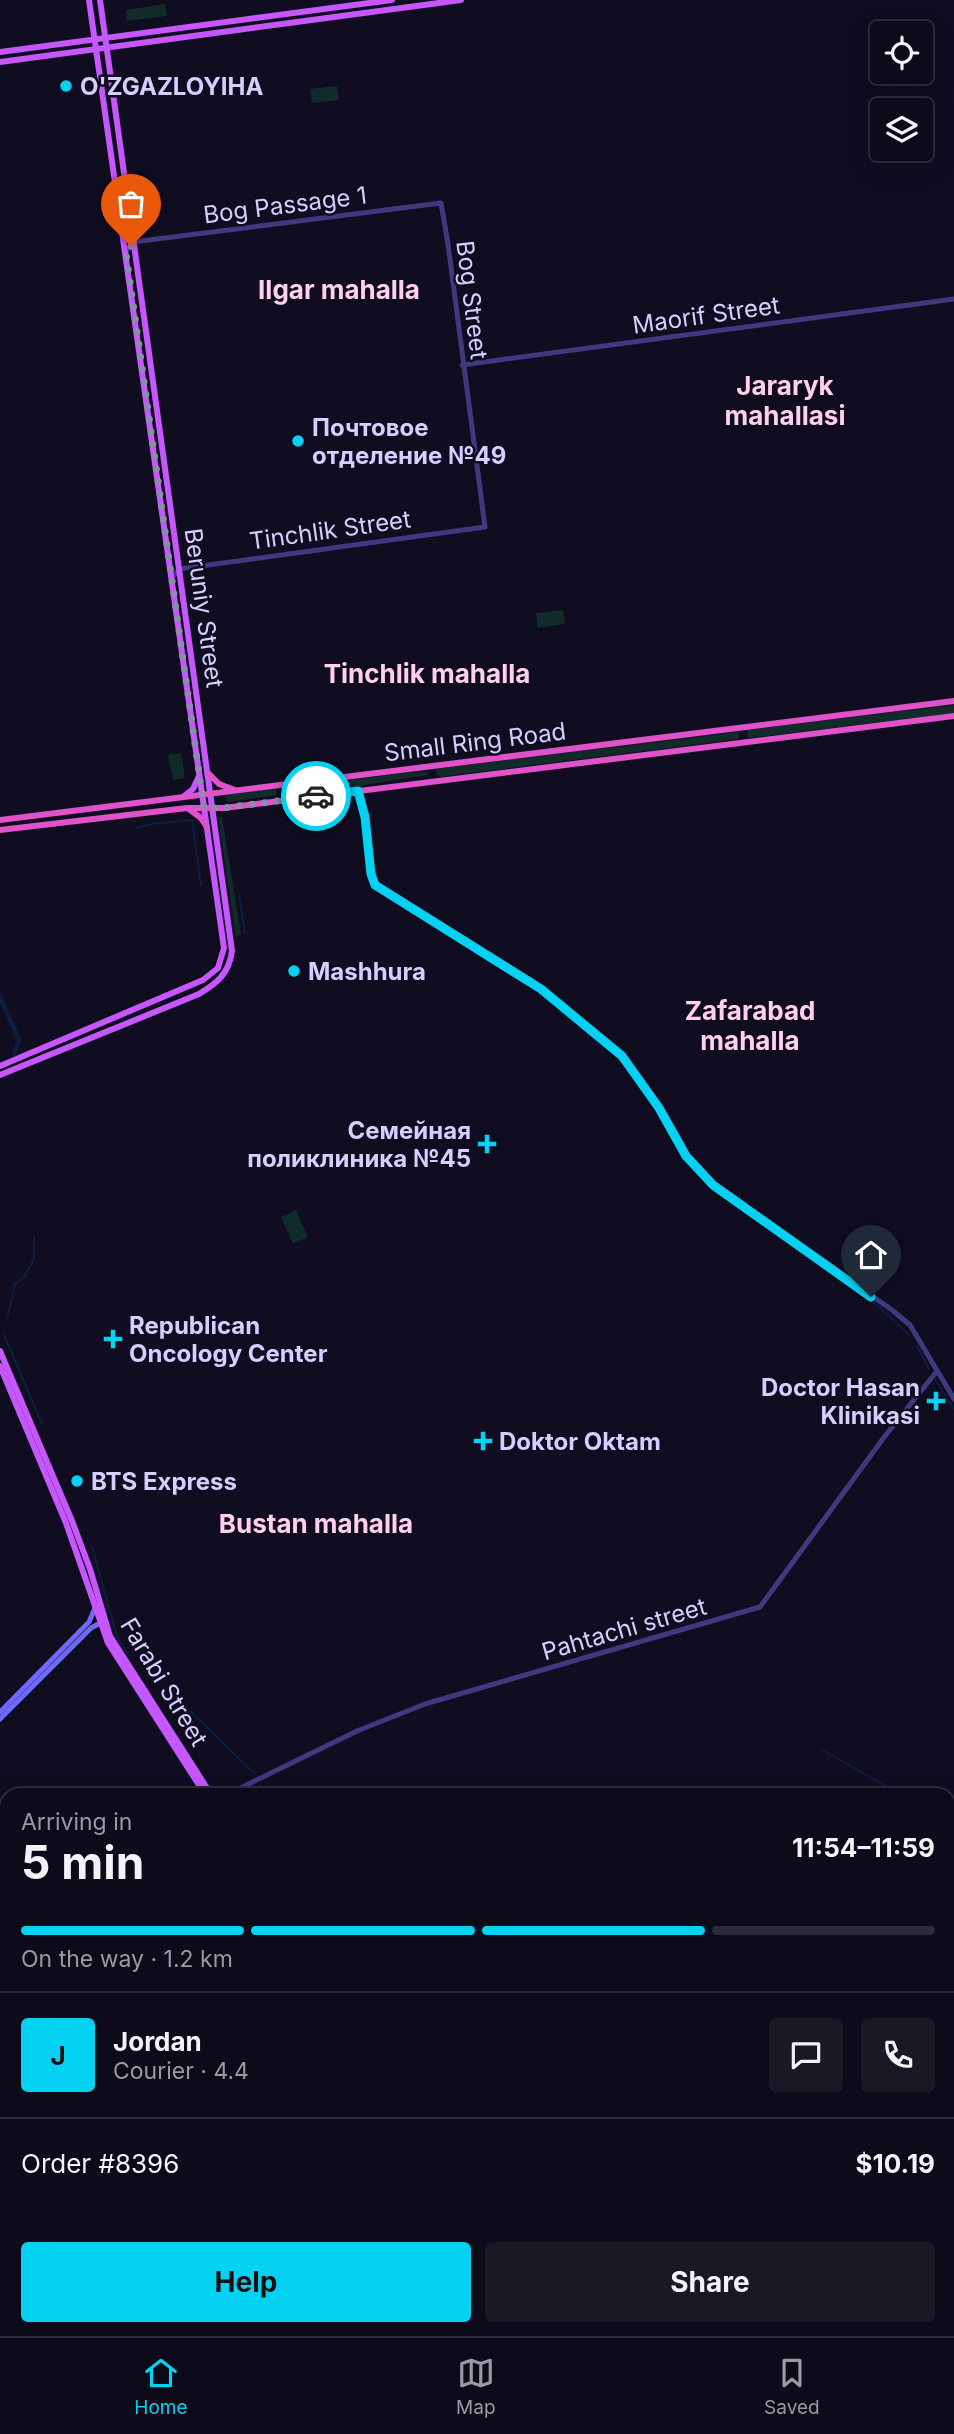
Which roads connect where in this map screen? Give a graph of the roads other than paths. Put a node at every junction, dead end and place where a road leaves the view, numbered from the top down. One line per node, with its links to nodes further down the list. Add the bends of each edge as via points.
1 (89, 0): 10 (main road, Beruniy Street)
2 (100, 0): 9 (main road, Beruniy Street)
3 (392, 0): 5 (main road)
4 (461, 0): 6 (main road)
5 (293, 12): 6 (main road); 7 (main road)
6 (295, 22): 8 (main road)
7 (210, 23): 8 (main road, via 207,29); 9 (main road)
8 (211, 33): 11 (main road)
9 (104, 38): 10 (main road); 11 (main road, Beruniy Street)
10 (94, 39): 12 (main road, Beruniy Street); 13 (main road)
11 (106, 47): 12 (main road); 17 (main road, Beruniy Street)
12 (96, 49): 14 (main road); 16 (main road, Beruniy Street)
13 (2, 52): 14 (main road)
14 (2, 61)
15 (441, 203): 17 (street, Bog Passage 1); 20 (street, Bog Street)
16 (123, 231): 17 (street); 18 (main road, Beruniy Street)
17 (133, 242): 18 (street); 23 (main road, Beruniy Street)
18 (126, 253): 22 (main road, Beruniy Street)
19 (954, 299): 20 (street, Maorif Street)
20 (462, 365): 21 (street, Bog Street)
21 (485, 527): 23 (street, Tinchlik Street)
22 (169, 557): 23 (street); 24 (main road, Beruniy Street)
23 (179, 569): 24 (street); 30 (main road, Beruniy Street)
24 (172, 578): 31 (main road, Beruniy Street)
25 (954, 701): 27 (highway, Small Ring Road)
26 (954, 716): 28 (highway, Small Ring Road)
27 (743, 727): 28 (highway); 29 (highway, Small Ring Road)
28 (744, 743): 33 (highway, Small Ring Road)
29 (430, 767): 32 (highway, Small Ring Road); 33 (highway)
30 (209, 774): 34 (highway); 36 (main road, Beruniy Street)
31 (200, 775): 37 (main road, Beruniy Street); 39 (main road, via 196,786)
32 (318, 781): 34 (highway, Small Ring Road); 38 (highway, via 315,789)
33 (431, 781): 35 (highway, Small Ring Road)
34 (236, 791): 36 (highway, Small Ring Road)
35 (358, 791): 38 (highway, Small Ring Road); 57 (street, via 375,885 541,989 622,1056 700,1172 729,1198 897,1314 910,1325)
36 (211, 794): 37 (highway, Small Ring Road); 42 (main road, Beruniy Street)
37 (203, 795): 39 (highway, Small Ring Road); 41 (main road, Beruniy Street)
38 (319, 796): 42 (highway, Small Ring Road)
39 (183, 797): 43 (highway, Small Ring Road)
40 (187, 808): 41 (highway, Small Ring Road); 45 (highway, Small Ring Road); 48 (highway)
41 (204, 808): 42 (highway, Small Ring Road); 48 (main road, Beruniy Street)
42 (213, 808): 52 (main road, Beruniy Street, via 231,961 211,987)
43 (91, 809): 44 (highway, Small Ring Road); 45 (highway)
44 (74, 811): 46 (highway, Small Ring Road); 47 (highway)
45 (93, 819): 47 (highway, Small Ring Road)
46 (0, 820)
47 (75, 821): 49 (highway, Small Ring Road)
48 (207, 827): 50 (main road, Beruniy Street, via 223,935 222,957 210,976)
49 (0, 830)
50 (152, 1002): 51 (main road, Beruniy Street); 52 (main road)
51 (128, 1013): 52 (main road); 53 (main road, Beruniy Street)
52 (142, 1016): 54 (main road, Beruniy Street)
53 (0, 1066)
54 (0, 1075)
55 (0, 1351): 60 (main road, Farabi Street, via 72,1521 93,1577)
56 (0, 1366): 59 (main road, Farabi Street, via 66,1523)
57 (937, 1371): 58 (street); 65 (street, Pahtachi street, via 760,1607 425,1704 357,1731)
58 (954, 1399)
59 (95, 1608): 60 (main road, Farabi Street); 61 (main road)
60 (101, 1619): 61 (main road); 63 (main road); 64 (main road, Farabi Street, via 112,1650)
61 (89, 1622): 62 (main road)
62 (0, 1712)
63 (0, 1719)
64 (204, 1788)
65 (240, 1788)

